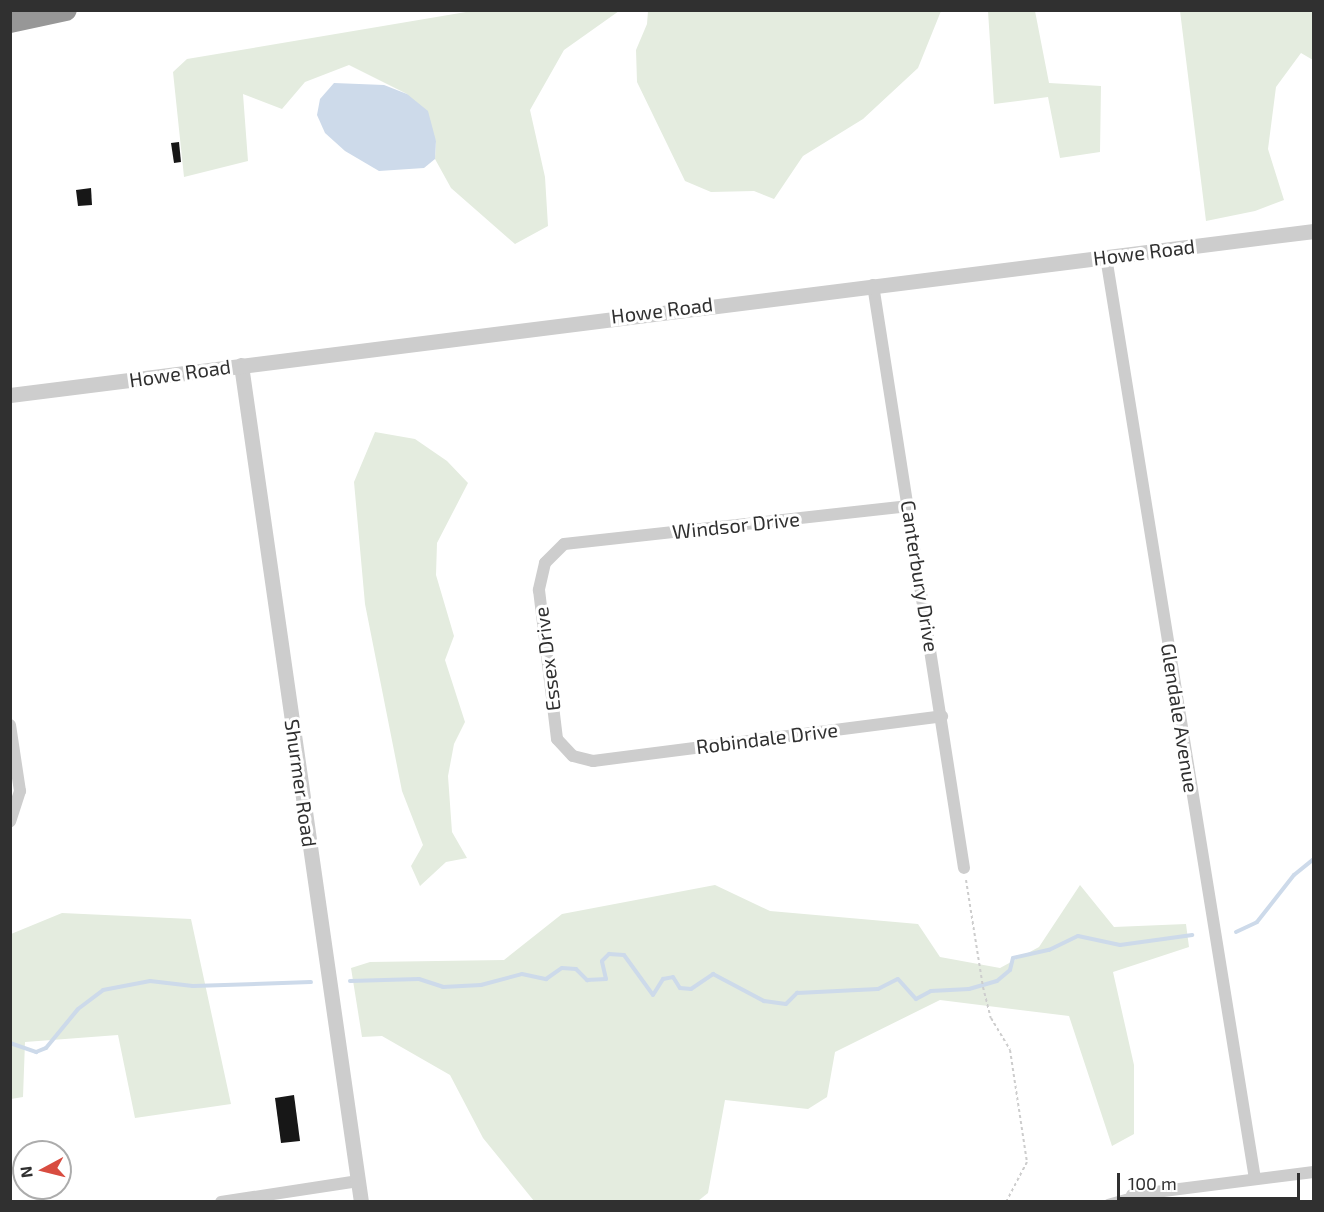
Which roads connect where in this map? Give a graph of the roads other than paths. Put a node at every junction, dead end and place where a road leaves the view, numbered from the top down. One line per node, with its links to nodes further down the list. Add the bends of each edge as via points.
1 (66, 10): 2 (highway)
2 (10, 22)
3 (1314, 231): 4 (street, Howe Road)
4 (1106, 257): 5 (street, Howe Road); 16 (street, Glendale Avenue)
5 (873, 285): 6 (street, Howe Road); 8 (street, Canterbury Drive)
6 (241, 365): 7 (street, Howe Road); 17 (street, Shurmer Road)
7 (10, 395)
8 (909, 506): 9 (street, Windsor Drive); 10 (street, Canterbury Drive)
9 (564, 544): 12 (street, Essex Drive, via 545,563 538,590 557,739 573,756)
10 (942, 716): 12 (street, Robindale Drive); 14 (street, Canterbury Drive)
11 (10, 725): 13 (street, via 20,791)
12 (593, 761)
13 (10, 821)
14 (963, 868)
15 (1314, 1172): 16 (street)
16 (1255, 1179): 18 (street)
17 (358, 1181): 19 (street); 20 (street, Shurmer Road)
18 (1132, 1195): 21 (lane)
19 (221, 1202)
20 (361, 1202)
21 (1108, 1202)

